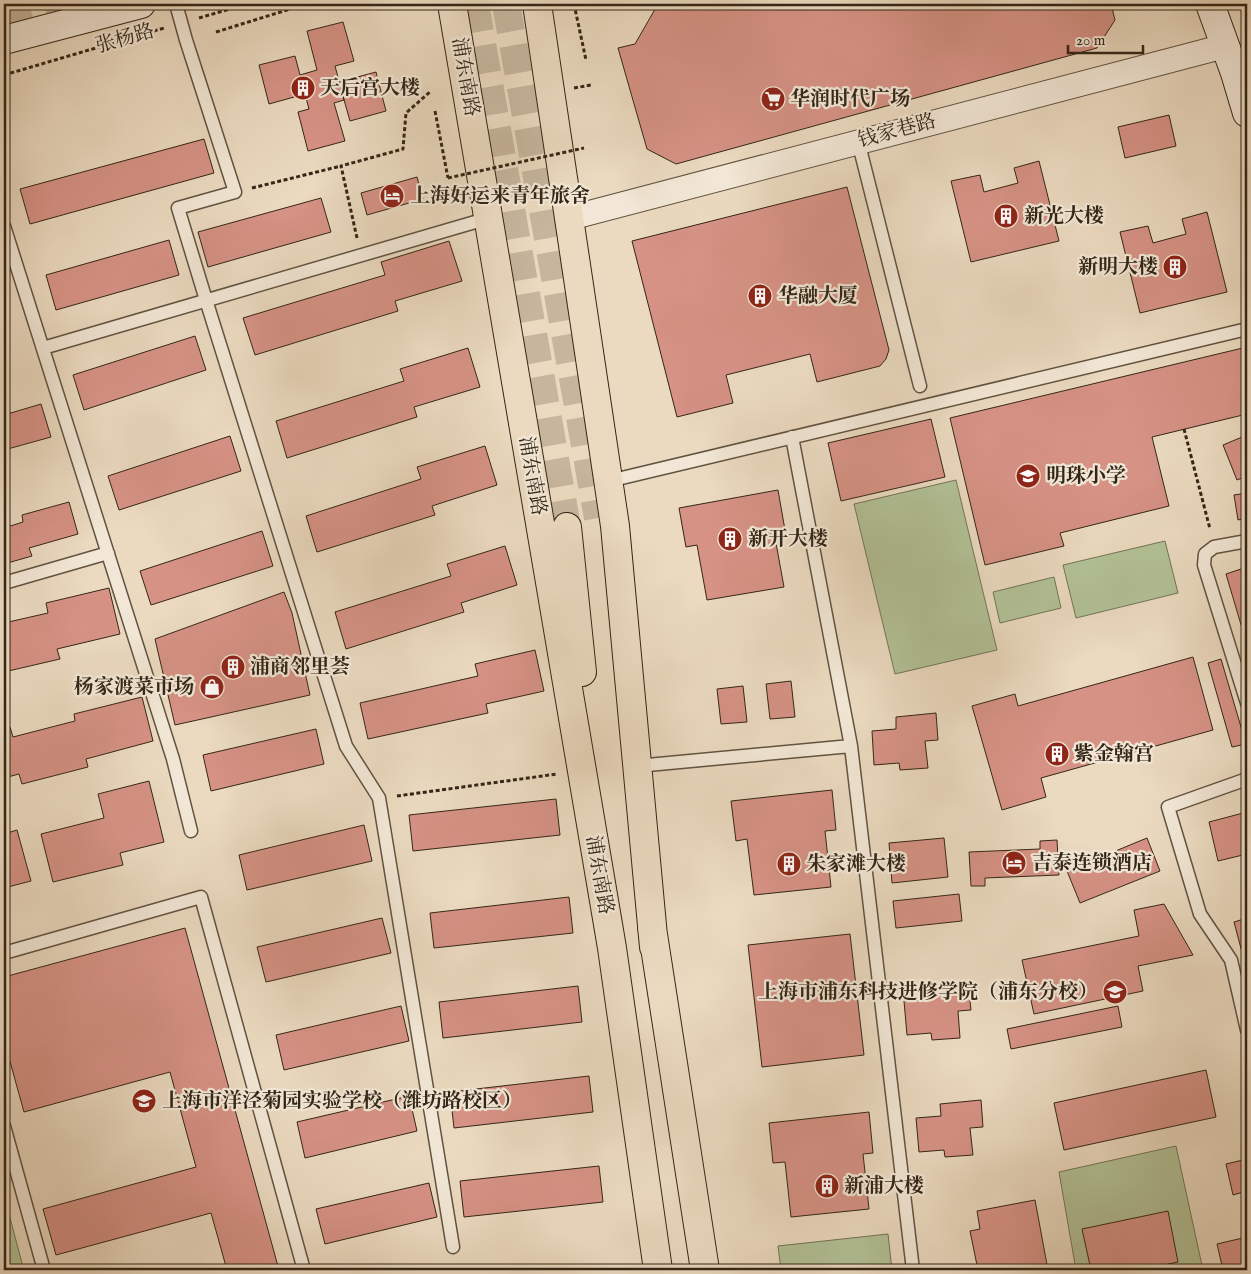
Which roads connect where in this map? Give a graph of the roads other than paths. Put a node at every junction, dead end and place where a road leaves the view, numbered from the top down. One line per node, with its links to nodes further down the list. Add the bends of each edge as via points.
1 (141, 4): 6 (main road, 张杨路)
2 (176, 4): 14 (lane, via 235,192 178,208)
3 (452, 4): 11 (main road, 浦东南路)
4 (537, 4): 12 (main road)
5 (1210, 4): 7 (main road)
6 (4, 40)
7 (1225, 46): 8 (main road); 10 (street, 钱家巷路)
8 (1241, 72): 9 (main road)
9 (1247, 113)
10 (858, 142): 12 (street, 钱家巷路); 17 (lane)
11 (489, 218): 14 (lane); 31 (main road, 浦东南路)
12 (570, 218): 19 (main road)
13 (4, 226): 16 (lane)
14 (206, 300): 16 (lane); 35 (lane, via 346,746 379,798)
15 (1247, 329): 18 (lane)
16 (43, 348): 23 (lane)
17 (920, 386)
18 (792, 437): 19 (lane); 26 (lane)
19 (609, 481): 27 (main road, via 616,526)
20 (598, 518): 30 (main road)
21 (567, 527): 31 (main road, 浦东南路)
22 (1247, 541): 25 (lane, via 1214,547 1205,554 1204,565)
23 (108, 553): 24 (lane); 29 (lane, via 173,759)
24 (4, 583)
25 (1247, 703)
26 (851, 746): 27 (lane); 40 (lane)
27 (637, 766): 30 (main road)
28 (1247, 779): 33 (lane, via 1168,807 1200,914 1231,960)
29 (191, 832)
30 (654, 946): 39 (main road)
31 (612, 948): 38 (main road, 浦东南路)
32 (4, 953): 37 (lane, via 201,897)
33 (1247, 1030)
34 (4, 1126): 36 (lane)
35 (454, 1247)
36 (44, 1270)
37 (304, 1270)
38 (658, 1270)
39 (706, 1270)
40 (913, 1270)

